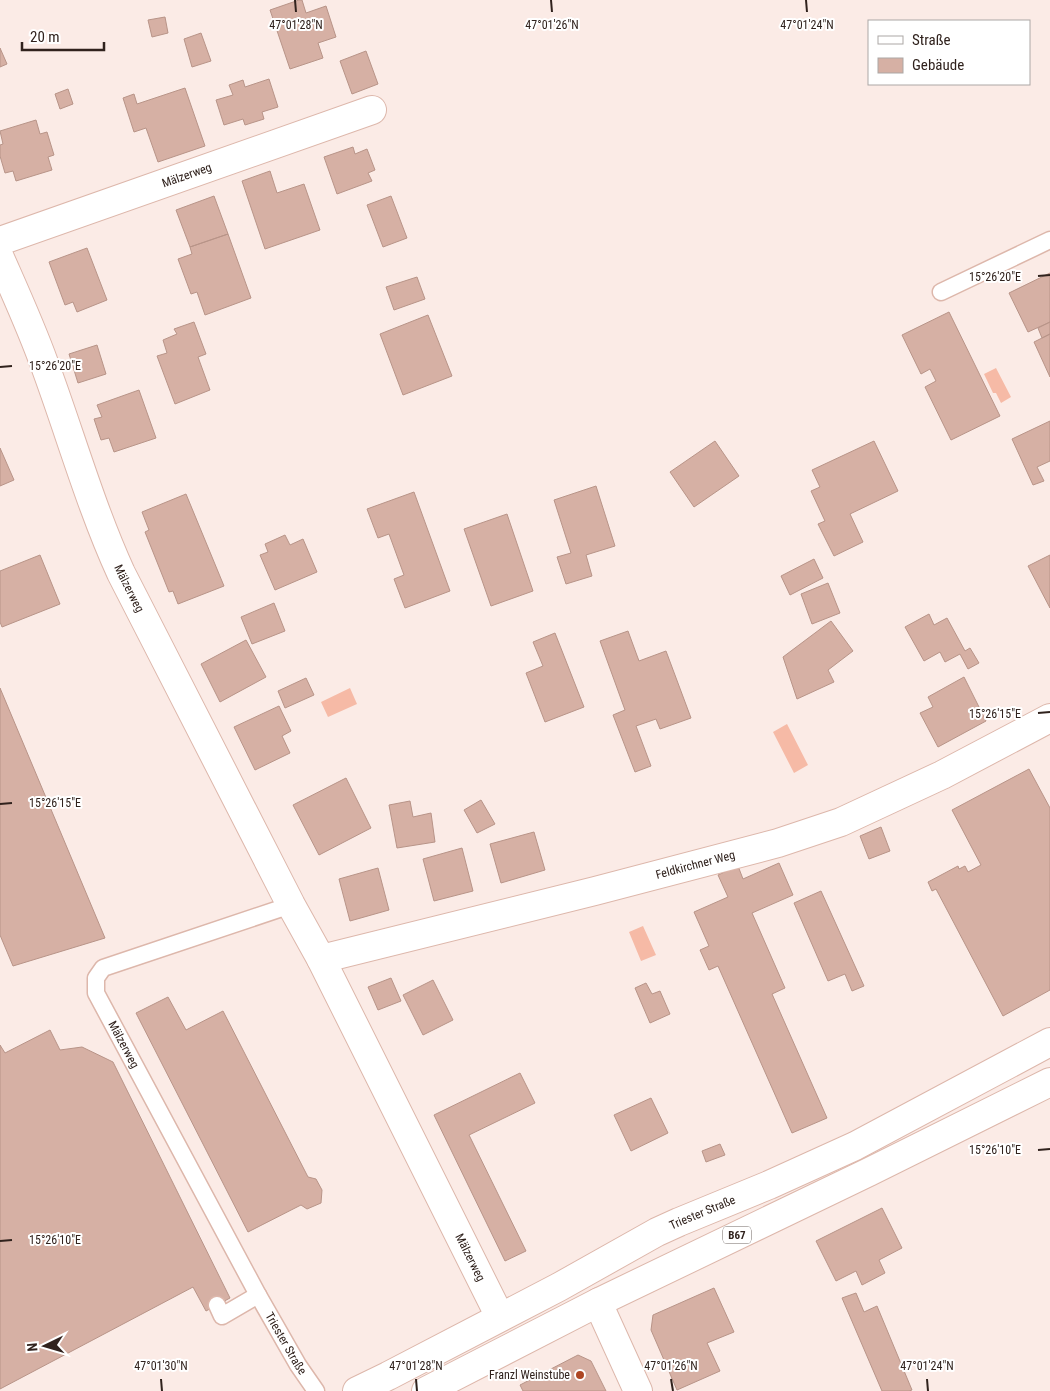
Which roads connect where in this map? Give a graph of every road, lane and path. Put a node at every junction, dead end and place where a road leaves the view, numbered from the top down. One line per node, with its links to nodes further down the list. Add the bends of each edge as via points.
1 (372, 110): 3 (street, Mälzerweg)
2 (1050, 240): 5 (lane)
3 (0, 241)
4 (0, 258): 7 (street, Mälzerweg, via 44,361 109,548)
5 (942, 292)
6 (1050, 718): 8 (street, Feldkirchner Weg, via 942,775 841,822 778,843)
7 (291, 905): 8 (street, Mälzerweg); 11 (lane, Mälzerweg, via 104,968 96,978 96,993)
8 (321, 958): 14 (street, Mälzerweg)
9 (1050, 1042): 14 (street, Triester Straße, via 855,1146 657,1232)
10 (1050, 1082): 12 (street, B67)
11 (258, 1295): 13 (lane, via 222,1316); 15 (lane, Triester Straße)
12 (600, 1302): 17 (street, B67); 18 (street)
13 (217, 1305)
14 (500, 1317): 16 (street, Triester Straße)
15 (316, 1391)
16 (357, 1391)
17 (426, 1391)
18 (638, 1391)

